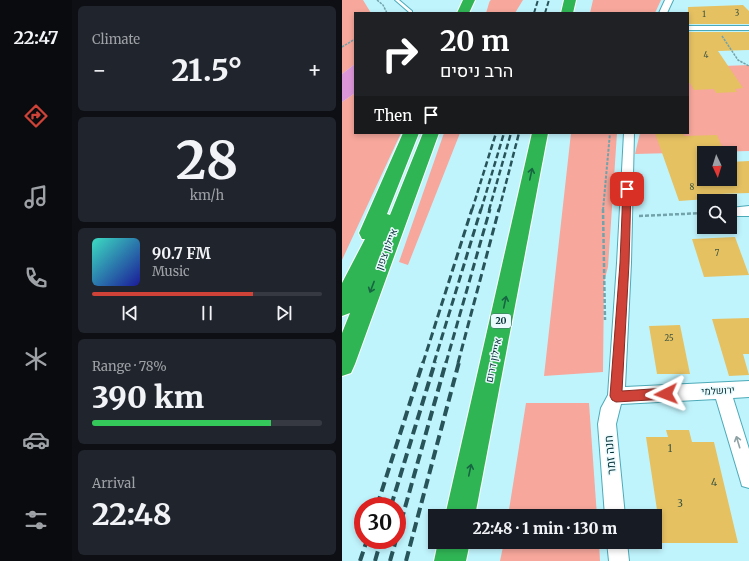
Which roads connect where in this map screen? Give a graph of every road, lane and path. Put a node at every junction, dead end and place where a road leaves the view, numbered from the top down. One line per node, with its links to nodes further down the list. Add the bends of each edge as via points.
1 (377, 0): 6 (path)
2 (397, 0): 7 (lane)
3 (469, 0): 8 (highway)
4 (570, 0): 9 (highway)
5 (669, 0): 10 (street)
6 (386, 12)
7 (411, 12)
8 (463, 12)
9 (567, 12)
10 (663, 12)
11 (716, 27): 12 (street); 13 (street); 16 (path, via 738,60)
12 (689, 28)
13 (749, 28)
14 (354, 40): 15 (path)
15 (342, 47)
16 (749, 66)
17 (411, 134): 26 (highway)
18 (426, 134): 27 (highway)
19 (431, 134): 28 (highway, איילון צפון, one-way to 28)
20 (540, 134): 33 (highway, איילון דרום / 20, one-way to 20)
21 (629, 134): 25 (street, חנה זמר)
22 (749, 211): 23 (street)
23 (737, 212)
24 (697, 213): 25 (path)
25 (626, 217): 31 (street, חנה זמר)
26 (342, 294)
27 (342, 306)
28 (342, 364)
29 (749, 389): 30 (street, ירושלמי)
30 (722, 390): 31 (street, ירושלמי); 32 (street, one-way to 30)
31 (616, 396): 34 (street, חנה זמר, via 610,408 607,424)
32 (749, 479)
33 (461, 509)
34 (614, 509)
35 (453, 549): 37 (highway)
36 (618, 549): 38 (street)
37 (450, 561)
38 (619, 561)

